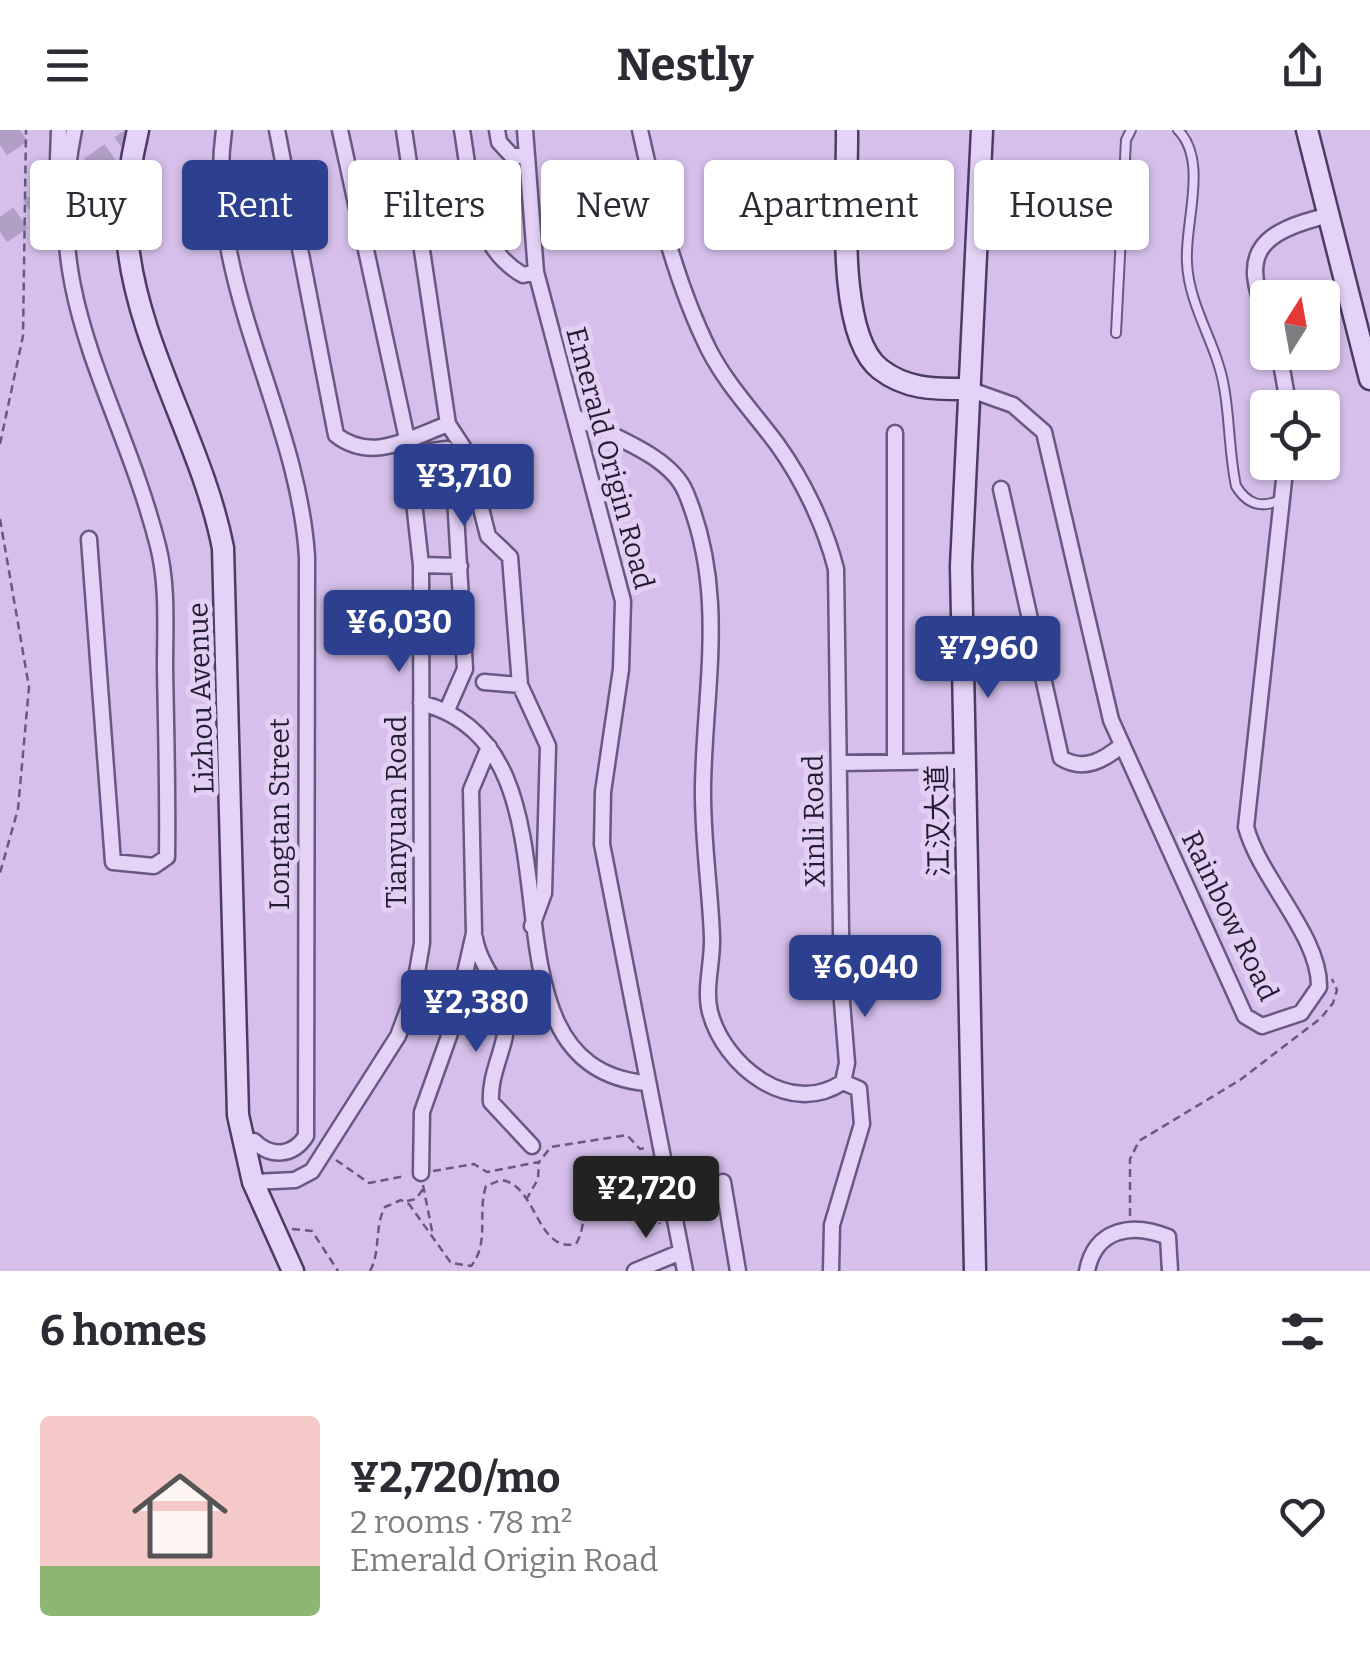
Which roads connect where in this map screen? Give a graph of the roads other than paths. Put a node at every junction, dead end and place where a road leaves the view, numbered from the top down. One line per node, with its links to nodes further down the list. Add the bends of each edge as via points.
1 (59, 130): 18 (street)
2 (74, 130): 19 (street)
3 (138, 130): 50 (main road, Lizhou Avenue, via 128,182 133,274 212,496 223,548)
4 (224, 130): 50 (street, Longtan Street, via 220,157 231,272 293,466 306,556 307,1124 290,1151)
5 (278, 130): 30 (street, via 336,435 372,451)
6 (340, 130): 30 (street, Tianyuan Road)
7 (404, 130): 28 (street)
8 (462, 130): 22 (street, via 478,220 500,262 523,275)
9 (497, 130): 17 (street, via 512,156)
10 (526, 130): 17 (street, Emerald Origin Road)
11 (640, 130): 45 (street, Xinli Road, via 710,352 779,446 828,536 836,569)
12 (847, 130): 26 (main road, via 850,298 866,354 907,384)
13 (982, 130): 26 (main road, 江汉大道)
14 (1131, 130): 24 (lane)
15 (1178, 130): 33 (lane, via 1189,141 1192,165 1186,261 1191,297 1224,385 1236,486 1255,504)
16 (1306, 130): 20 (main road)
17 (525, 156): 22 (street, Emerald Origin Road)
18 (57, 160)
19 (68, 160)
20 (1326, 216): 23 (street, via 1270,236 1256,255); 25 (main road)
21 (67, 250): 34 (street, via 80,326 163,571 167,857 154,866 113,862)
22 (536, 272): 27 (street, Emerald Origin Road)
23 (1253, 280)
24 (1116, 333)
25 (1370, 379)
26 (968, 389): 41 (street, Rainbow Road, via 1013,405 1044,432); 43 (main road, 江汉大道, via 961,566)
27 (576, 417): 48 (street, Emerald Origin Road, via 624,601 602,844); 49 (street, via 672,471 686,492 710,582 703,802 712,942 708,1000 715,1027 742,1066 775,1090 815,1092)
28 (448, 424): 30 (street); 38 (street, via 467,453 488,536 510,558)
29 (895, 433): 44 (street)
30 (408, 447): 35 (street, Tianyuan Road); 36 (street, via 447,449 453,462)
31 (1285, 480): 33 (street, Rainbow Road)
32 (1000, 489): 41 (street, via 1061,758 1096,763)
33 (1284, 498): 41 (street, Rainbow Road, via 1246,826 1252,850 1319,970 1319,988 1301,1013 1262,1026 1245,1016)
34 (89, 539)
35 (420, 565): 36 (street); 39 (street, Tianyuan Road)
36 (460, 566): 40 (street, via 465,670)
37 (484, 682): 38 (street)
38 (520, 685): 46 (street, via 548,746 549,766 544,893)
39 (421, 704): 40 (street); 53 (street, Tianyuan Road, via 419,971 398,1036 312,1172)
40 (446, 710): 42 (street)
41 (1122, 746)
42 (489, 747): 46 (street, via 508,774 527,860); 47 (street, via 469,813)
43 (964, 761): 44 (street); 61 (main road, 江汉大道)
44 (896, 762): 45 (street)
45 (839, 763): 49 (street, Xinli Road)
46 (532, 926): 48 (street, via 554,1011 572,1049 596,1070)
47 (474, 933): 51 (street, via 507,1012 491,1102); 52 (street, via 454,1022 422,1112)
48 (646, 1082): 55 (street, Emerald Origin Road)
49 (843, 1082): 60 (street, via 858,1089 862,1124 832,1225)
50 (243, 1143): 53 (main road, Lizhou Avenue)
51 (532, 1146)
52 (422, 1180)
53 (254, 1182): 56 (main road, Lizhou Avenue)
54 (723, 1182): 59 (street)
55 (681, 1252): 57 (street); 58 (street, Emerald Origin Road)
56 (292, 1271)
57 (634, 1271)
58 (685, 1271)
59 (738, 1271)
60 (831, 1271)
61 (975, 1271)
62 (1087, 1271): 63 (street, via 1100,1241 1129,1228 1168,1237)
63 (1170, 1271)

